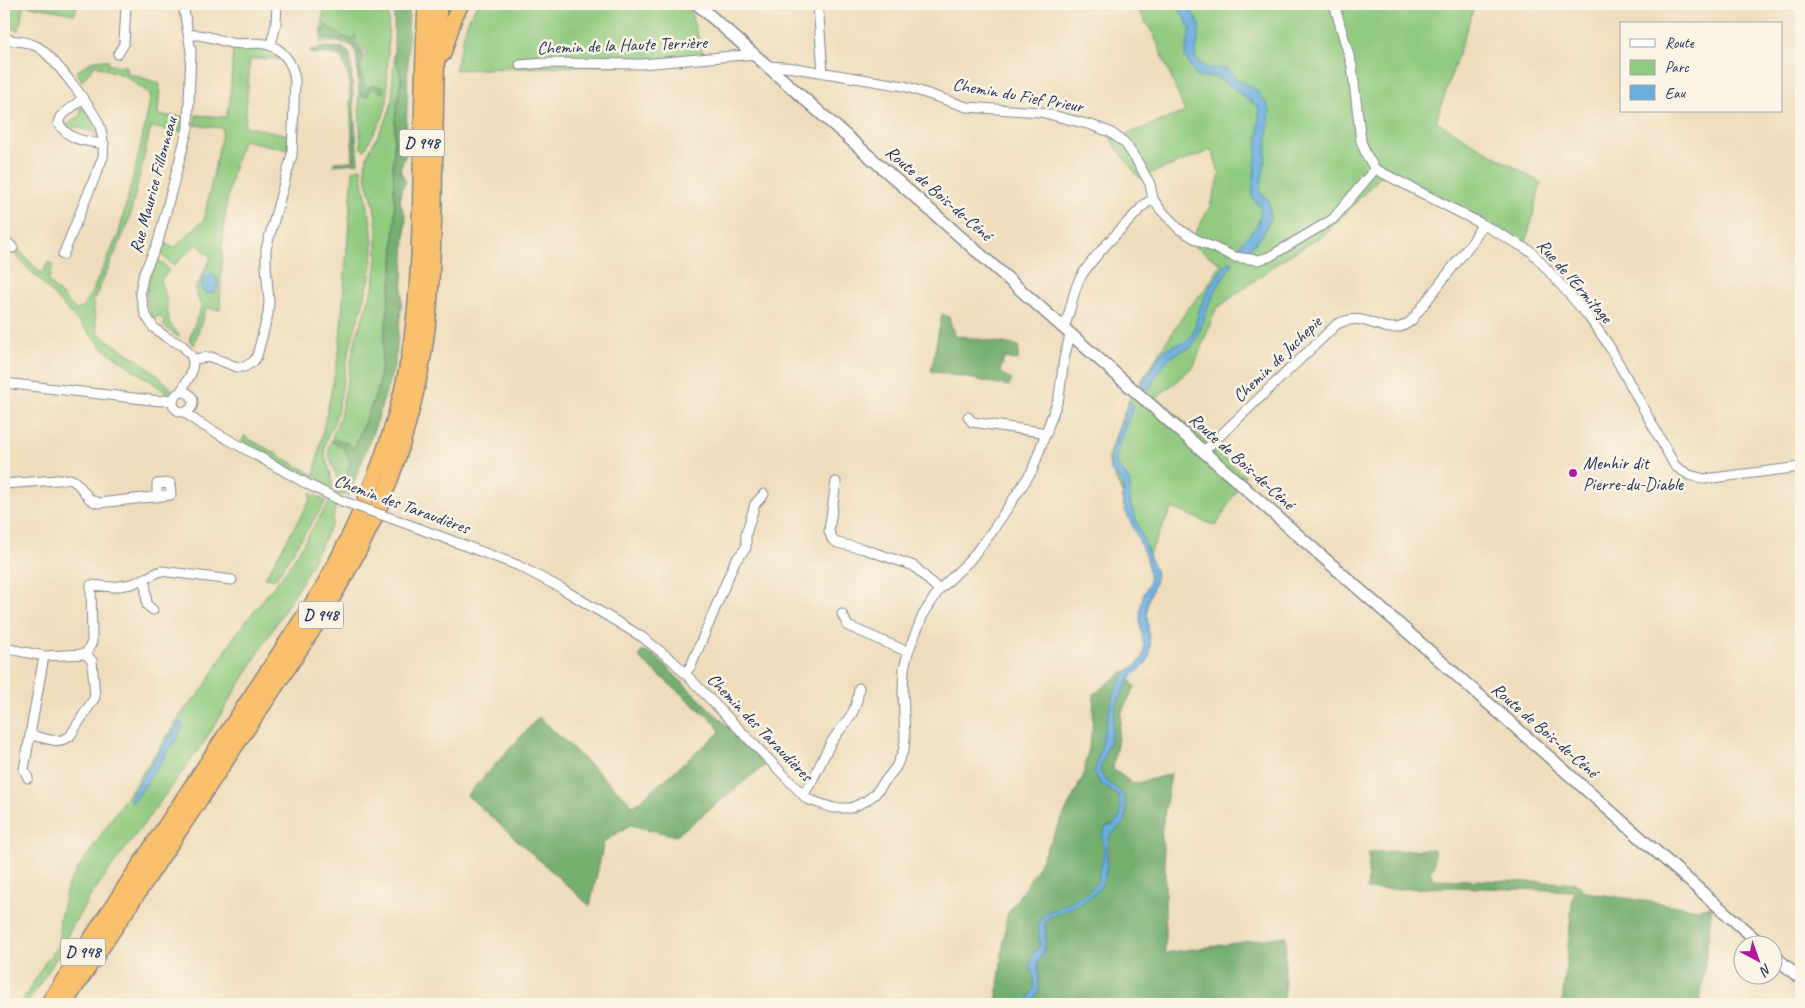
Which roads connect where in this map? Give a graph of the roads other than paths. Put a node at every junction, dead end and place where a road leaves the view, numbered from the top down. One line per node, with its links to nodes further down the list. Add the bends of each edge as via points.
1 (126, 4): 14 (street, via 124,44)
2 (183, 4): 11 (street, Rue Maurice Fillonneau)
3 (277, 4): 13 (street)
4 (420, 4): 16 (highway)
5 (426, 4): 16 (highway, D 948)
6 (438, 4): 20 (highway, D 948)
7 (461, 4): 20 (highway)
8 (697, 4): 15 (street, Route de Bois-de-Céné)
9 (818, 4): 19 (street)
10 (1334, 4): 23 (street, via 1352,66 1361,141)
11 (189, 35): 13 (street, via 235,44); 30 (street, Rue Maurice Fillonneau, via 188,128 158,242 142,279 140,292 145,314 154,328 183,346)
12 (4, 39): 21 (street, via 36,46 48,54)
13 (271, 45): 30 (street, via 286,56 294,74 293,150 266,248 269,302 260,347 253,362 244,367 211,357)
14 (118, 54)
15 (755, 54): 17 (street, Chemin de la Haute Terrière, via 642,64); 18 (street, Route de Bois-de-Céné)
16 (423, 57): 62 (highway, D 948, via 415,312 401,395 376,477 322,590)
17 (520, 65)
18 (769, 66): 19 (street, Chemin du Fief Prieur); 29 (street, Route de Bois-de-Céné)
19 (823, 72): 24 (street, Chemin du Fief Prieur, via 904,86 967,107 1040,112 1110,132 1125,143 1138,161 1150,184)
20 (436, 77): 63 (highway, D 948, via 432,264 424,348 402,444 379,508 348,571 305,641)
21 (82, 99): 22 (street, via 100,126); 22 (street, via 60,117 58,124 69,136)
22 (104, 144): 28 (street, via 103,157)
23 (1375, 169): 24 (street, Chemin du Fief Prieur, via 1333,220 1269,257 1258,260 1235,257 1199,242 1179,229); 25 (street, Rue de l'Ermitage)
24 (1153, 199): 29 (street, Chemin des Taraudières, via 1095,258 1080,278 1072,297)
25 (1482, 224): 39 (street, Chemin de Juchepie, via 1473,241 1411,321 1390,328 1355,318 1337,324); 40 (street, Rue de l'Ermitage, via 1532,252 1588,316 1608,344 1675,466 1682,472 1705,479)
26 (4, 239): 27 (street)
27 (13, 248)
28 (63, 255)
29 (1068, 331): 38 (street, Chemin des Taraudières, via 1059,398); 39 (street, Route de Bois-de-Céné)
30 (192, 359): 31 (street)
31 (189, 380): 33 (street); 34 (street)
32 (4, 383): 35 (street, Chemin des Taraudières)
33 (190, 395): 34 (street, Chemin des Taraudières, via 186,392); 36 (street, via 193,401)
34 (177, 396): 35 (street, Chemin des Taraudières); 36 (street)
35 (160, 401): 36 (street, Chemin des Taraudières)
36 (184, 410): 54 (street, Chemin des Taraudières, bridge, via 196,420 342,501 503,559 554,584 653,645)
37 (968, 417): 38 (street, via 972,422)
38 (1047, 433): 47 (street, Chemin des Taraudières, via 1032,471 991,533 969,561)
39 (1204, 450): 59 (street, Route de Bois-de-Céné)
40 (1801, 467)
41 (836, 482): 47 (street, via 829,531 832,539 914,566)
42 (4, 484): 44 (street, via 70,479 80,485 88,499 99,503)
43 (764, 494): 54 (street, via 755,504 746,534 746,548 735,560 690,666)
44 (156, 496)
45 (144, 579): 46 (street, via 161,571); 48 (street, via 147,605); 52 (street, via 132,584 91,585 92,642)
46 (232, 580)
47 (939, 590): 51 (street, Chemin des Taraudières, via 923,615)
48 (153, 610)
49 (842, 614): 51 (street, via 848,626)
50 (4, 648): 53 (street)
51 (908, 652): 58 (street, Chemin des Taraudières, via 903,678 904,749 889,778 866,801 850,808 833,808)
52 (86, 654): 53 (street); 56 (street, via 92,660 95,697 70,736 58,741)
53 (44, 656): 56 (street)
54 (684, 673): 58 (street, Chemin des Taraudières)
55 (860, 688): 58 (street, via 852,716 832,742)
56 (31, 735): 57 (street, via 24,769)
57 (28, 778)
58 (803, 795)
59 (1752, 936)
60 (1782, 963): 61 (street)
61 (1801, 979)
62 (48, 1004)
63 (64, 1004)

